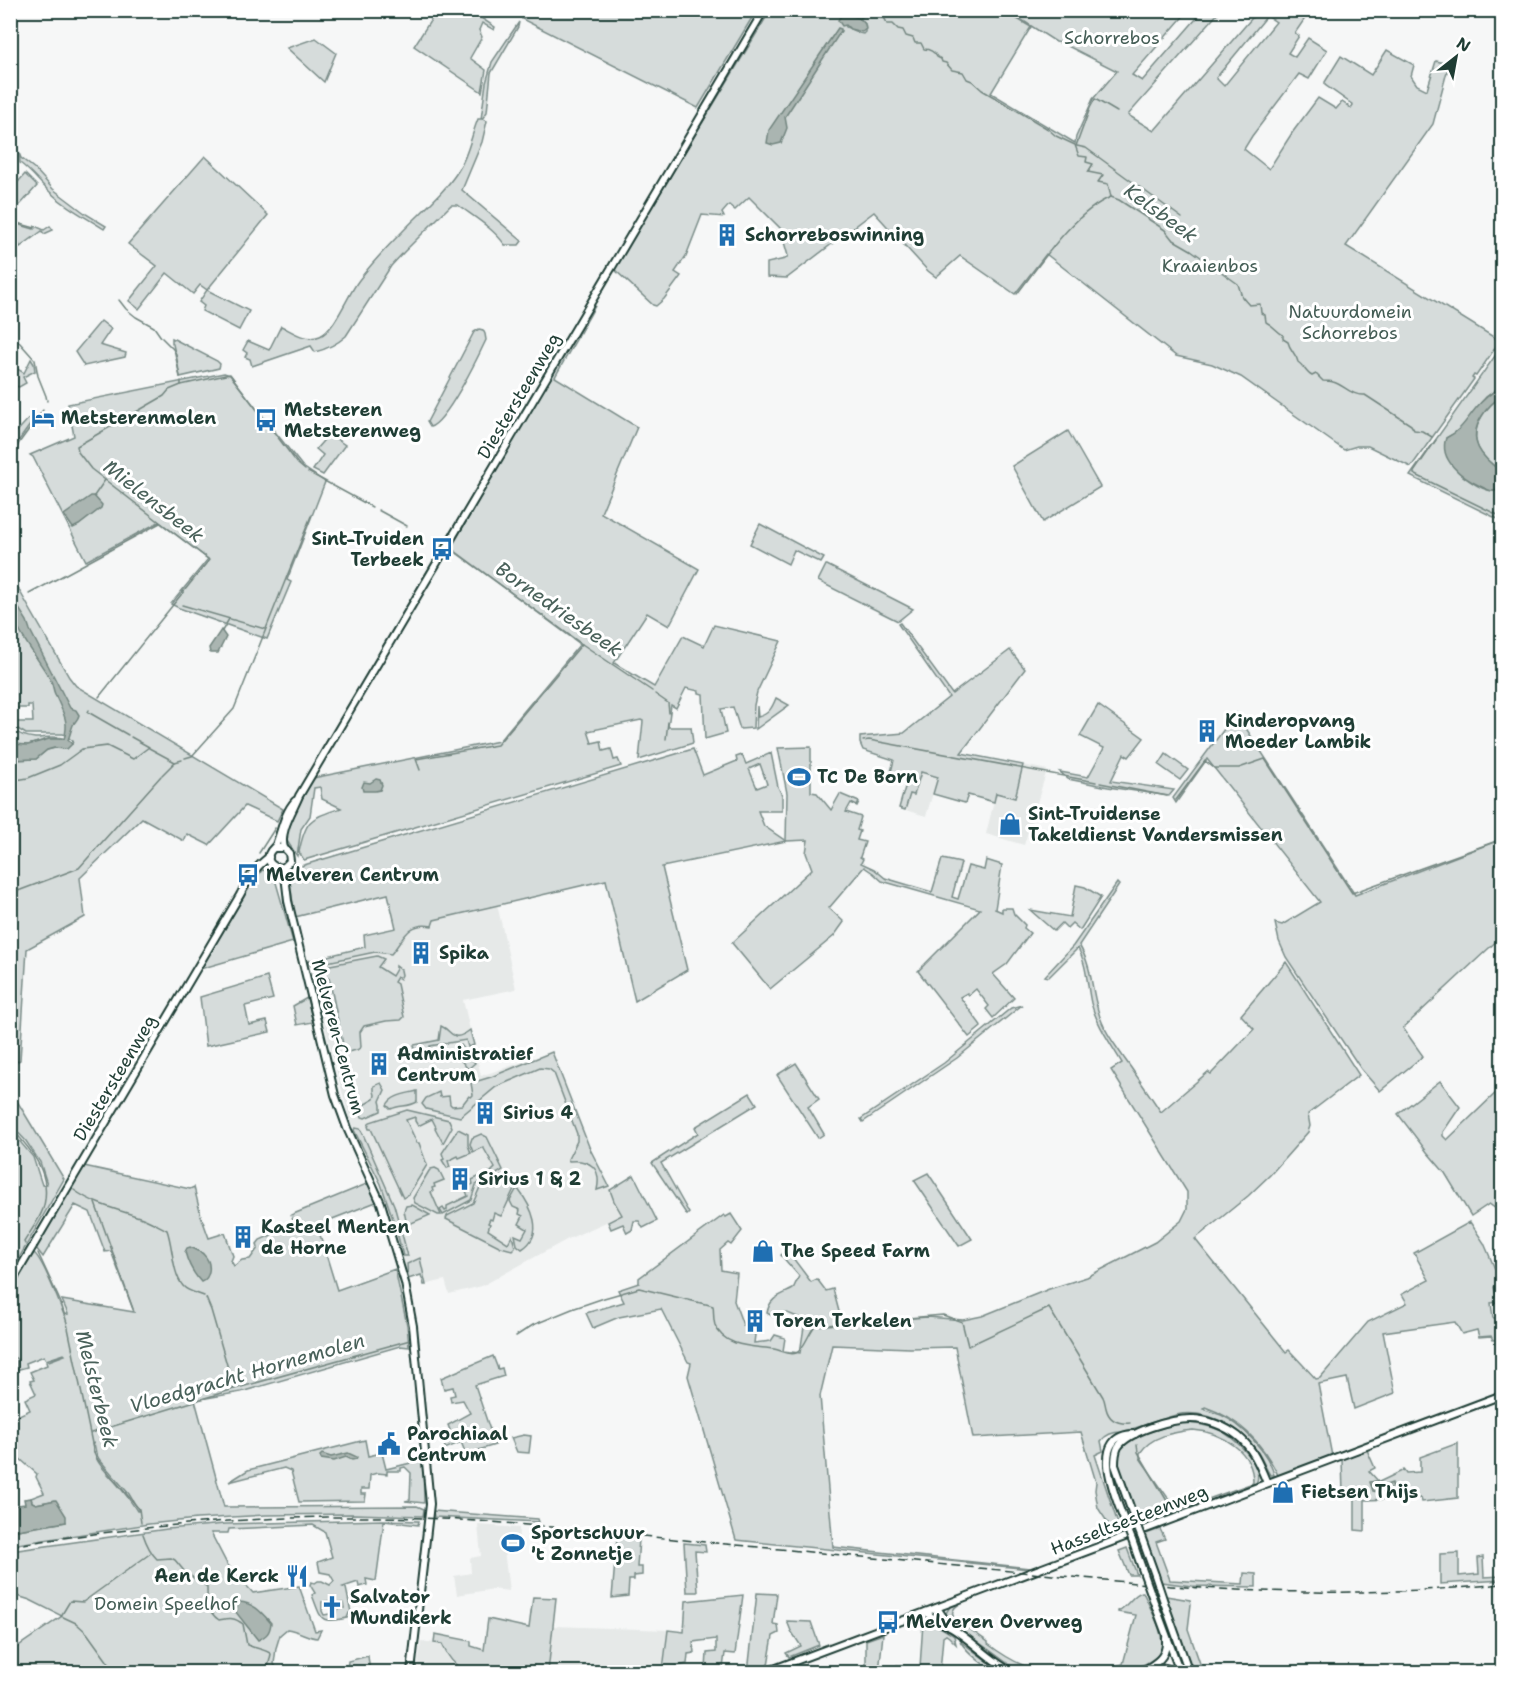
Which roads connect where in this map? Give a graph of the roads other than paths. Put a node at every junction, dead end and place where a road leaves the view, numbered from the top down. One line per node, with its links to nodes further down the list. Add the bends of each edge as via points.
1 (764, 10): 2 (main road, Diestersteenweg)
2 (299, 796): 3 (main road, Diestersteenweg, via 288,811); 4 (main road, Diestersteenweg, via 284,833)
3 (275, 848): 4 (main road); 5 (main road, via 270,852)
4 (284, 848): 6 (main road, via 290,858)
5 (270, 861): 6 (main road); 7 (main road, Diestersteenweg, via 255,868)
6 (281, 868): 18 (main road, Melveren-Centrum, via 335,1095 381,1203 405,1282 413,1326 430,1504)
7 (16, 1275): 8 (main road, Diestersteenweg); 9 (main road, Diestersteenweg)
8 (10, 1281)
9 (10, 1288)
10 (1503, 1395): 12 (main road, Hasseltsesteenweg)
11 (1136, 1434): 12 (main road, via 1190,1419 1215,1424 1249,1447); 16 (main road, bridge, via 1115,1441 1107,1464); 24 (main road, bridge, via 1119,1445 1114,1457)
12 (1267, 1484): 13 (main road, Hasseltsesteenweg)
13 (937, 1608): 14 (main road, Hasseltsesteenweg); 15 (main road)
14 (926, 1612): 15 (main road); 19 (main road, Hasseltsesteenweg)
15 (950, 1627): 20 (main road)
16 (1166, 1635): 17 (main road, via 1163,1657); 23 (main road)
17 (1148, 1668): 21 (main road); 22 (main road, via 1162,1667)
18 (411, 1672)
19 (766, 1672)
20 (1012, 1672)
21 (1137, 1672)
22 (1175, 1672)
23 (1180, 1672)
24 (1189, 1672)

